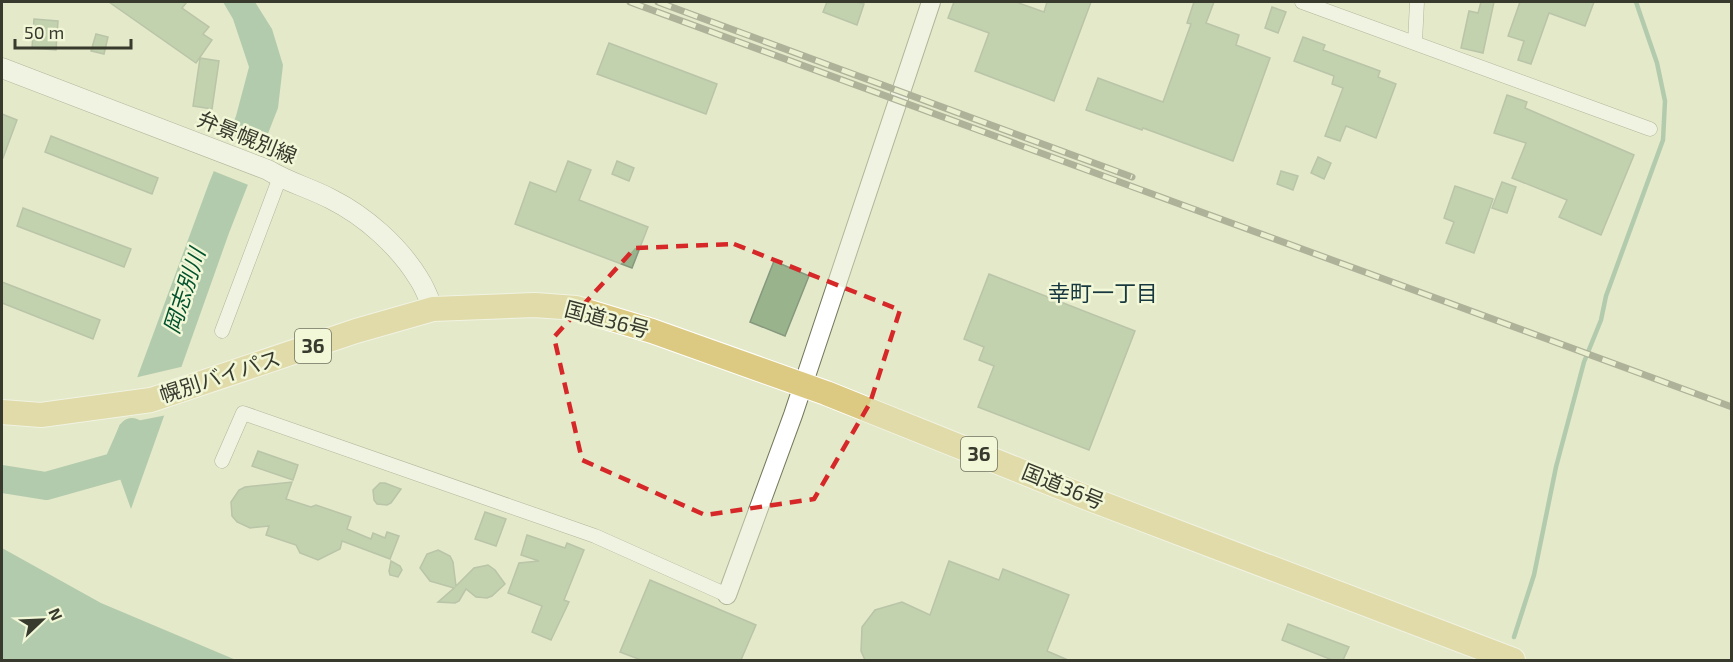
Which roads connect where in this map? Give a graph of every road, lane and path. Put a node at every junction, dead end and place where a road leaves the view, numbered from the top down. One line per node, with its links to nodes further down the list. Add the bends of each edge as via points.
1 (931, 2): 10 (street)
2 (1302, 2): 4 (street)
3 (1417, 2): 4 (street)
4 (1415, 42): 6 (street)
5 (2, 68): 7 (main road, 弁景幌別線)
6 (1650, 129)
7 (274, 173): 8 (main road, 弁景幌別線, via 332,199 376,230 406,260); 9 (street)
8 (433, 309): 10 (highway, 国道36号 / 36, via 535,304 576,308); 11 (highway, 幌別バイパス / 36, via 151,400 41,415)
9 (222, 330)
10 (803, 384): 13 (street); 14 (highway, 国道36号 / 36)
11 (2, 412)
12 (222, 461): 13 (street, via 243,413 595,536)
13 (727, 595)
14 (1513, 660)

